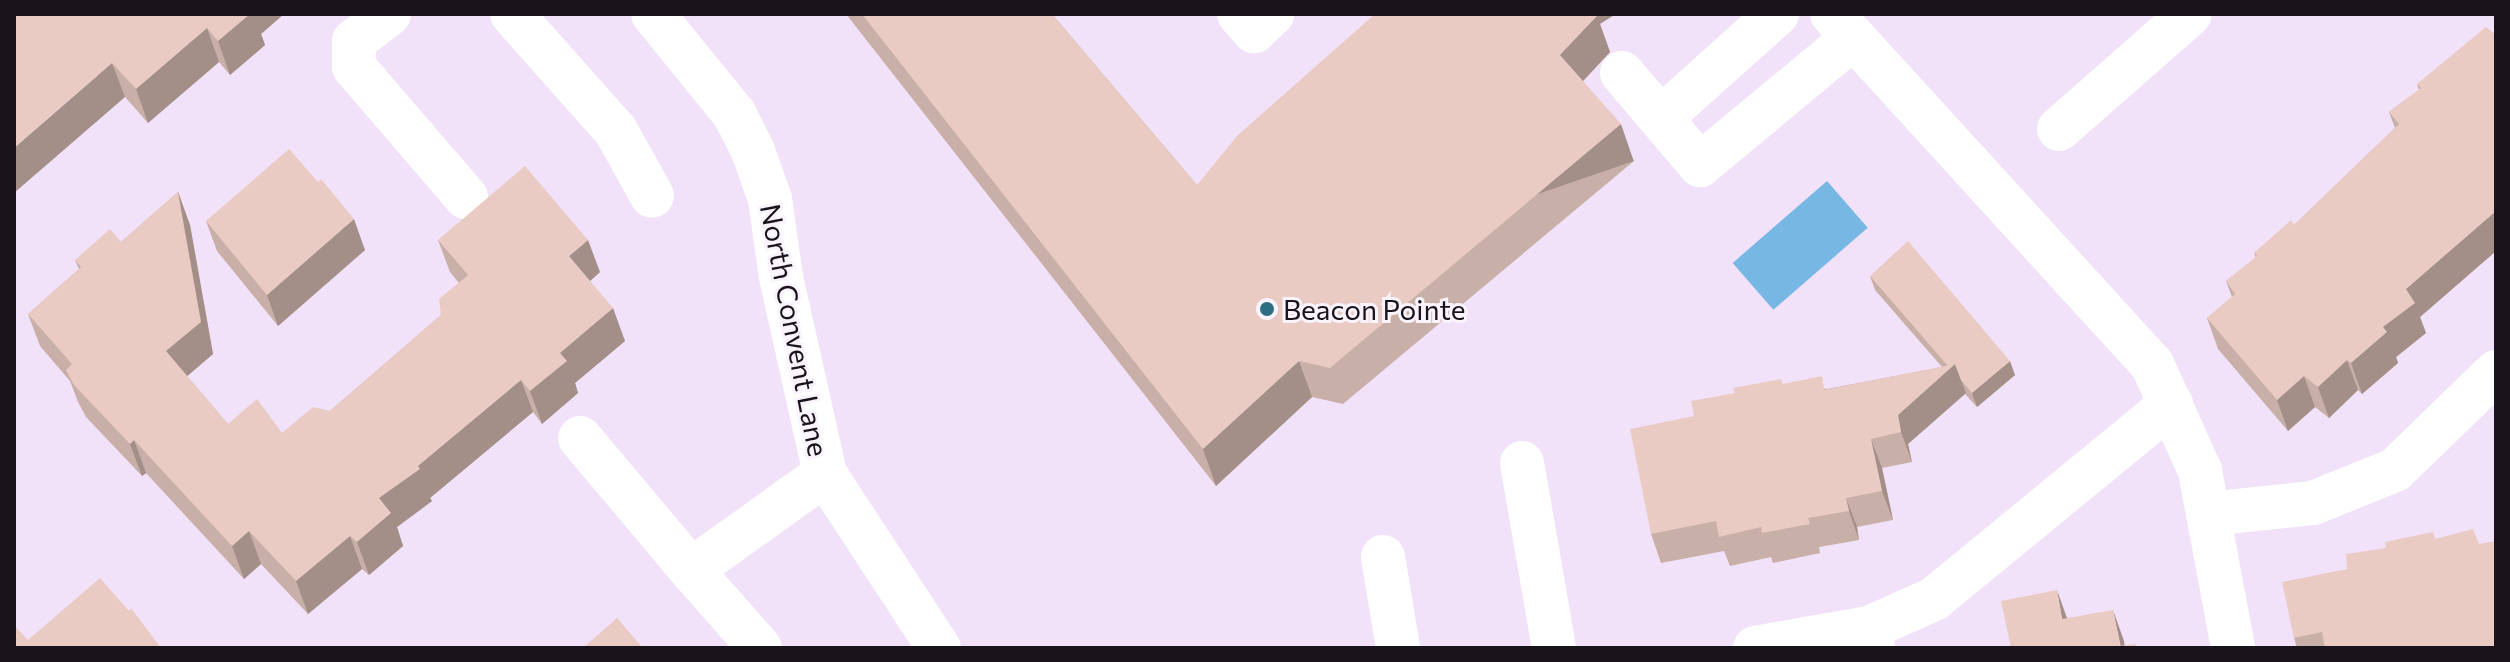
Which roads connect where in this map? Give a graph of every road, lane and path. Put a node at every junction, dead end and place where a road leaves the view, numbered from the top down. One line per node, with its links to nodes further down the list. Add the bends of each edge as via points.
1 (389, 14): 13 (street, via 354,41 354,67)
2 (512, 14): 12 (street, via 616,131)
3 (653, 14): 18 (street, North Convent Lane, via 735,115 753,151 770,199 781,277)
4 (1239, 14): 5 (street, via 1254,31)
5 (1272, 14)
6 (1777, 14): 10 (street)
7 (2190, 14): 11 (street)
8 (1842, 26): 10 (street, via 1700,165); 15 (street, via 2152,364)
9 (1622, 73): 10 (street)
10 (1661, 118)
11 (2059, 129)
12 (652, 196)
13 (466, 197)
14 (2496, 372): 19 (street, via 2395,470 2313,503)
15 (2171, 404): 19 (street, via 2200,471); 22 (street, via 1934,599)
16 (580, 438): 21 (street)
17 (1522, 463): 26 (street)
18 (825, 474): 21 (street); 24 (street, North Convent Lane)
19 (2208, 514): 28 (street)
20 (1383, 557): 25 (street)
21 (691, 570): 23 (street)
22 (1871, 638): 27 (street)
23 (760, 648)
24 (939, 648)
25 (1398, 648)
26 (1554, 648)
27 (1755, 648)
28 (2233, 648)

